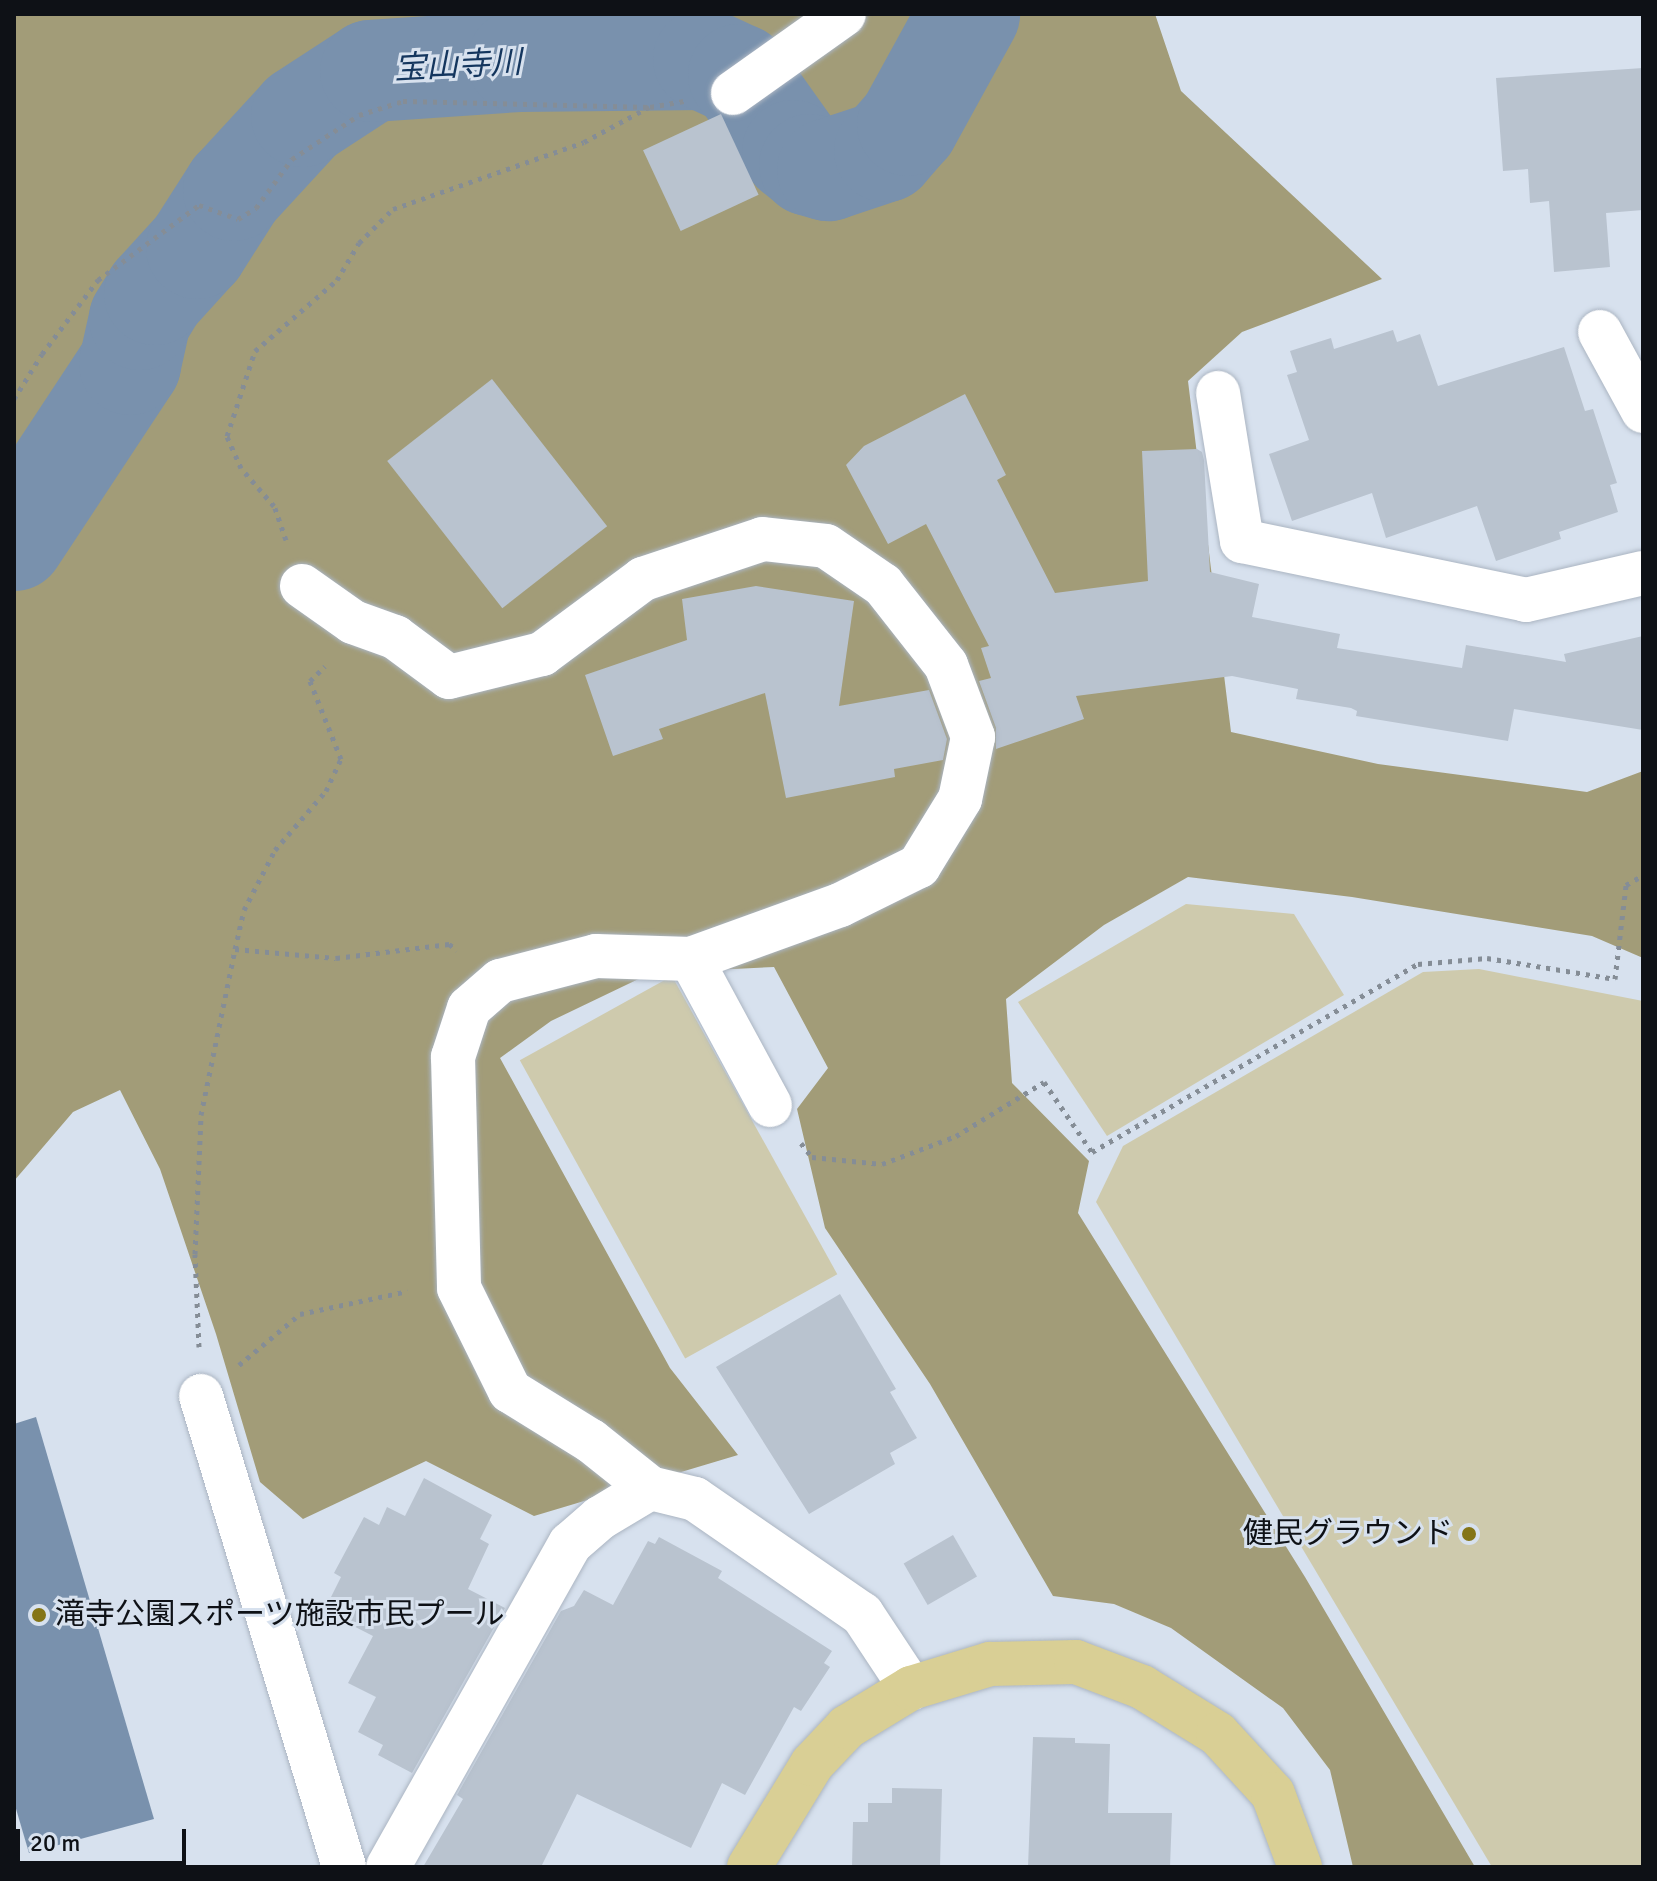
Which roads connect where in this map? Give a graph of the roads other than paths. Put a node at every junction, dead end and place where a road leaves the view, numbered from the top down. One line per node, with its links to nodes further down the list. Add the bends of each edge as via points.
1 (844, 14): 2 (street)
2 (745, 86)
3 (1600, 332): 5 (street)
4 (1218, 393): 6 (street, via 1242,541 1526,600)
5 (1643, 411)
6 (1643, 573)
7 (302, 586): 8 (street, via 353,622 395,637 449,677 542,654 643,579 763,539 826,546 883,585 946,665 973,737 960,799 919,866 840,905)
8 (691, 959): 9 (street); 11 (street, via 596,956 500,981 469,1008 453,1057 459,1288 510,1391 591,1441)
9 (770, 1105)
10 (201, 1396): 13 (street)
11 (650, 1488): 12 (street, via 695,1499 862,1614); 14 (street, via 600,1518 570,1544)
12 (911, 1688): 15 (main road, via 847,1727 812,1764); 16 (main road, via 990,1664 1076,1662 1142,1687 1218,1734 1273,1794)
13 (344, 1867)
14 (388, 1867)
15 (749, 1867)
16 (1300, 1867)

